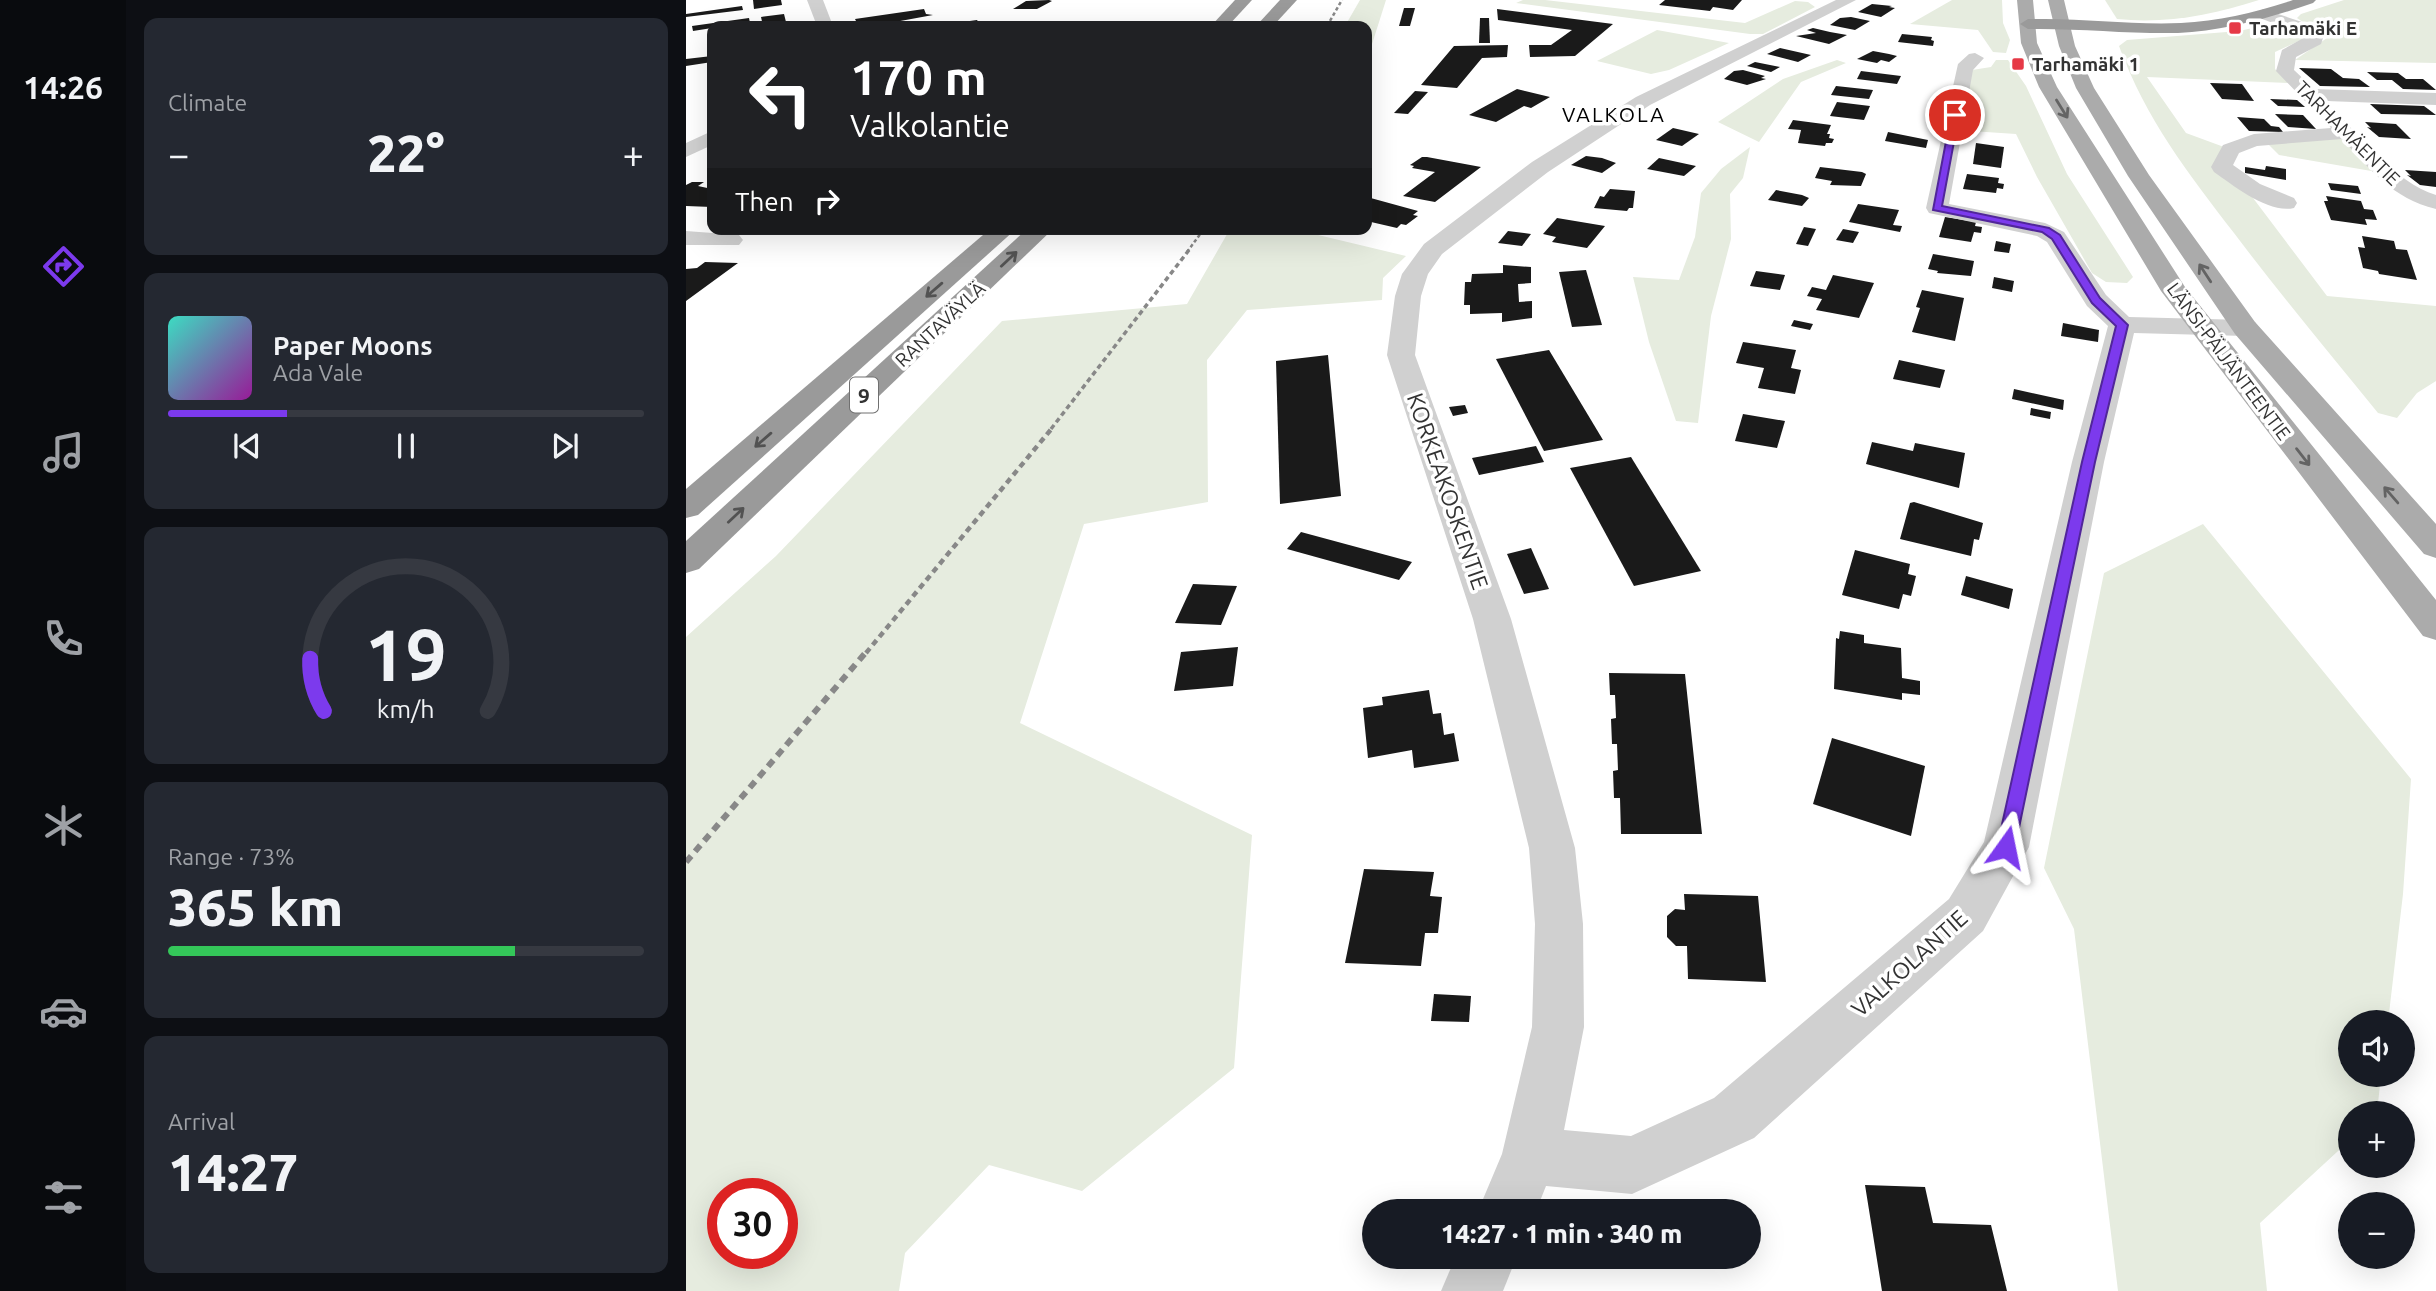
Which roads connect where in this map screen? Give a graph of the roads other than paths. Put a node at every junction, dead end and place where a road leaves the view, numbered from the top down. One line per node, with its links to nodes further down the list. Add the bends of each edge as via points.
1 (815, 0): 11 (street)
2 (1244, 0): 12 (highway)
3 (1273, 0): 13 (highway)
4 (1289, 0): 14 (highway)
5 (1820, 0): 9 (street)
6 (2025, 0): 15 (main road, LÄNSI-PÄIJÄNTEENTIE)
7 (2056, 0): 16 (main road, LÄNSI-PÄIJÄNTEENTIE)
8 (2308, 0): 10 (highway)
9 (1846, 1): 36 (street, KORKEAKOSKENTIE, via 1643,101 1540,167 1433,248 1415,274 1408,296 1401,355 1492,619 1552,848 1559,923 1558,1027)
10 (2263, 14): 16 (highway, via 2149,32 2105,34); 18 (street, TARHAMÄENTIE, via 2316,35 2315,40 2288,54 2285,71)
11 (823, 21)
12 (1224, 21)
13 (1254, 21)
14 (1269, 21)
15 (2028, 24): 16 (highway); 30 (main road, LÄNSI-PÄIJÄNTEENTIE, one-way to 30, via 2029,44 2048,88)
16 (2062, 27): 31 (main road, LÄNSI-PÄIJÄNTEENTIE, one-way to 16, via 2085,88)
17 (1975, 58): 29 (street, via 1964,68 1937,208 2045,230 2056,237 2096,300)
18 (2311, 96): 19 (street); 20 (street, TARHAMÄENTIE)
19 (2436, 99)
20 (2348, 133): 23 (street, TARHAMÄENTIE, via 2397,184); 24 (street, via 2254,140 2230,149 2222,167 2252,189)
21 (707, 139): 22 (street)
22 (686, 151)
23 (2436, 202)
24 (2286, 203)
25 (997, 235): 32 (highway, RANTAVÄYLÄ / 9, one-way to 32)
26 (1035, 235): 34 (highway, RANTAVÄYLÄ / 9, one-way to 26)
27 (686, 238): 28 (street)
28 (731, 240)
29 (2122, 325): 30 (street); 36 (street, VALKOLANTIE, via 2006,847 1966,915 1734,1118 1632,1165)
30 (2200, 327): 31 (street); 35 (main road, LÄNSI-PÄIJÄNTEENTIE, one-way to 35)
31 (2245, 328): 33 (main road, LÄNSI-PÄIJÄNTEENTIE, one-way to 31)
32 (686, 507)
33 (2436, 546)
34 (686, 561)
35 (2436, 626)
36 (1530, 1156): 37 (street, KORKEAKOSKENTIE)
37 (1512, 1199)
38 (1481, 1269): 39 (street)
39 (1472, 1291)

